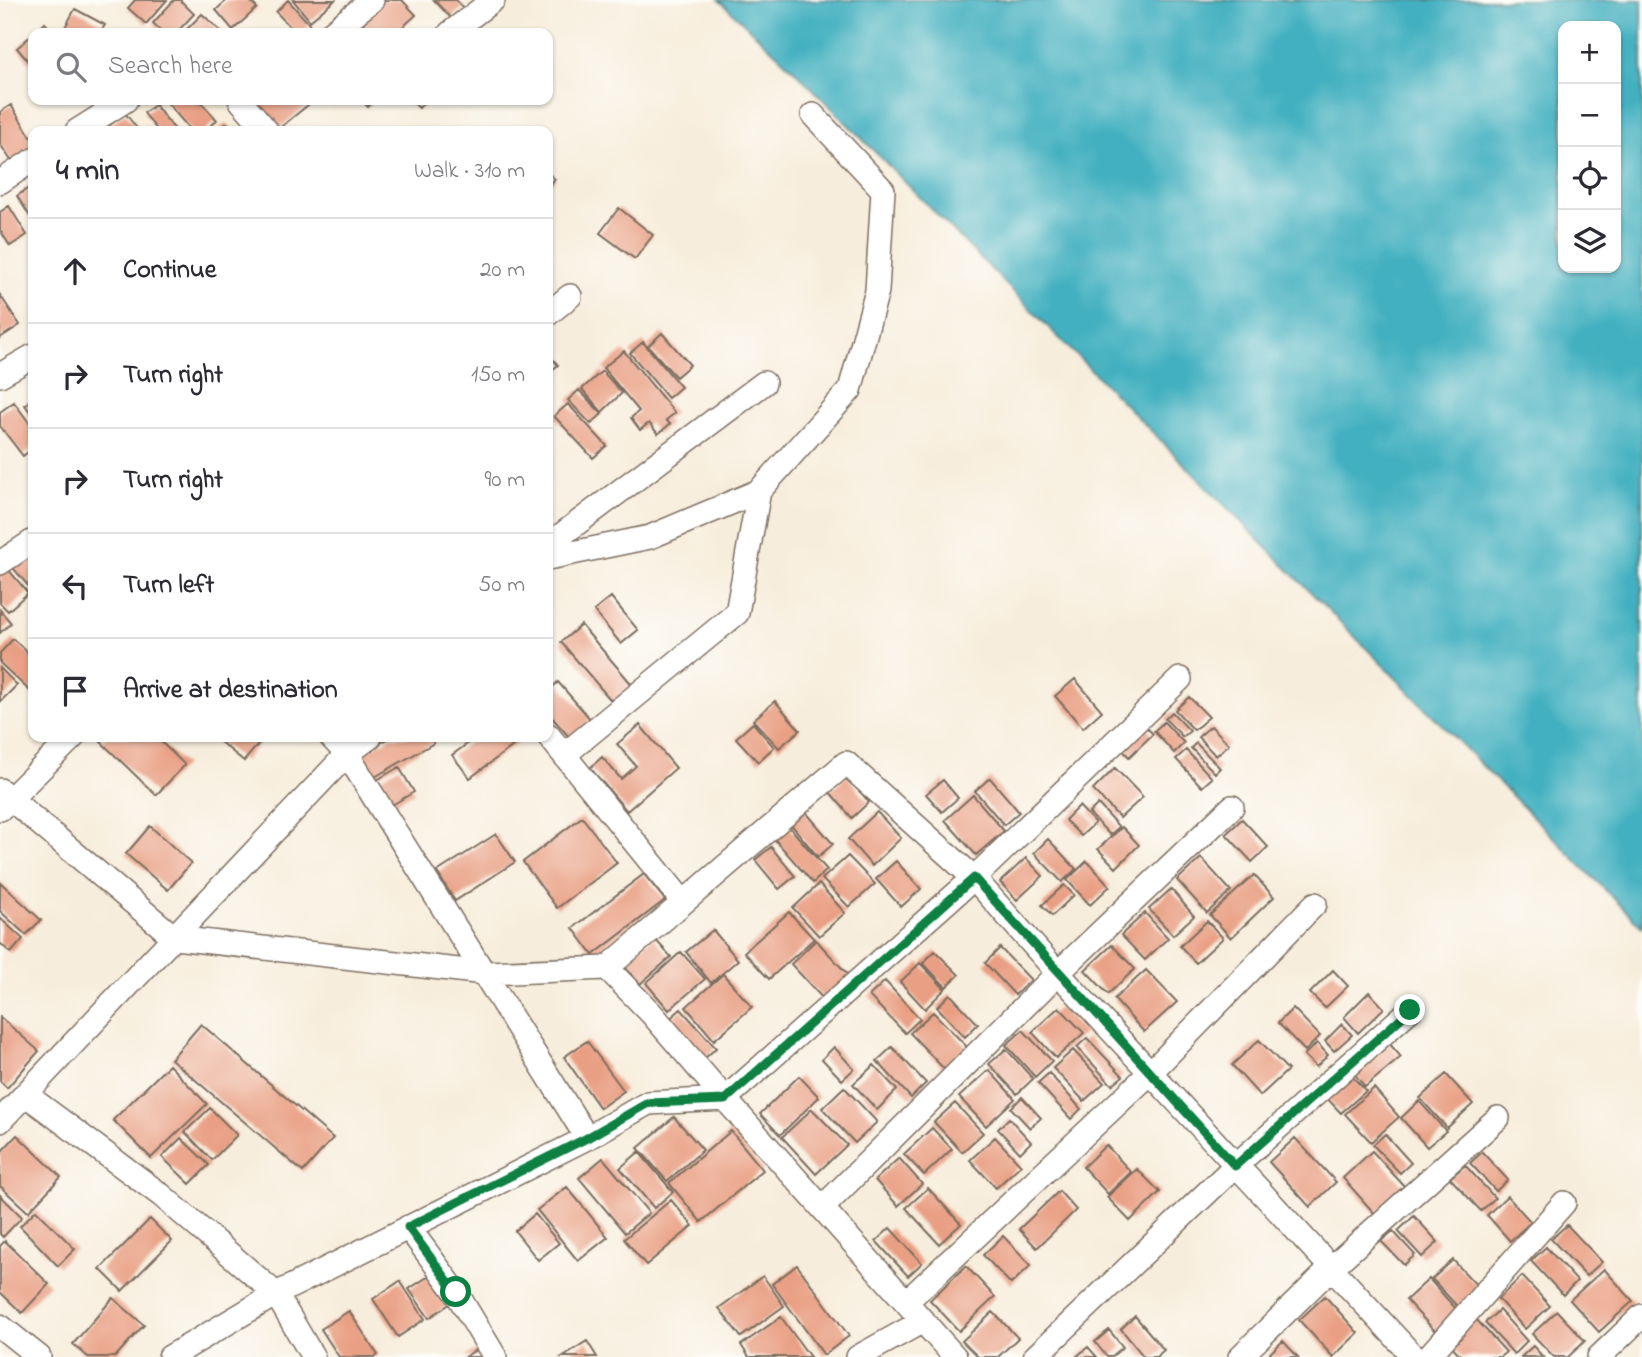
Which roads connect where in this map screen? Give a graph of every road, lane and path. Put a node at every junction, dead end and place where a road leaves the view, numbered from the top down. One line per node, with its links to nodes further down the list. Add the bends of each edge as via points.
1 (493, 0): 2 (street)
2 (457, 28)
3 (118, 105): 6 (street)
4 (244, 105): 7 (street)
5 (813, 116): 15 (street, via 883,190 877,291 849,390)
6 (86, 126)
7 (263, 126)
8 (28, 163): 9 (street)
9 (0, 182)
10 (570, 296): 11 (street)
11 (553, 310)
12 (28, 359): 13 (street)
13 (0, 375)
14 (764, 383): 16 (street)
15 (759, 491): 17 (street, via 650,537); 26 (street, via 737,612)
16 (553, 538)
17 (553, 541)
18 (28, 544): 19 (street)
19 (0, 563)
20 (1180, 679): 29 (street)
21 (553, 741): 26 (street)
22 (67, 742): 27 (street)
23 (335, 742): 25 (street)
24 (363, 742): 25 (street)
25 (346, 754): 32 (street); 34 (street)
26 (564, 755): 30 (street)
27 (3, 799): 32 (street)
28 (1232, 807): 35 (street)
29 (974, 878): 30 (street, via 846,763); 35 (street); 39 (street)
30 (683, 902): 33 (street)
31 (1315, 904): 37 (street)
32 (175, 937): 34 (street); 38 (street)
33 (607, 968): 34 (street); 39 (street)
34 (485, 973): 42 (street)
35 (1058, 973): 37 (street); 45 (street)
36 (1410, 1010): 43 (street)
37 (1150, 1073): 43 (street); 49 (street)
38 (25, 1094): 41 (street); 48 (street, via 161,1195)
39 (725, 1100): 42 (street, via 648,1103); 45 (street)
40 (1498, 1118): 47 (street)
41 (0, 1121)
42 (587, 1138): 46 (street)
43 (1235, 1166): 47 (street); 59 (street)
44 (1564, 1203): 62 (street)
45 (822, 1208): 49 (street)
46 (408, 1227): 48 (street); 56 (street, via 456,1292)
47 (1331, 1268): 60 (street); 61 (street)
48 (276, 1294): 54 (street); 55 (street)
49 (906, 1302): 51 (street)
50 (1642, 1316): 63 (street)
51 (923, 1321): 57 (street); 58 (street)
52 (0, 1326): 53 (street)
53 (39, 1357)
54 (170, 1357)
55 (313, 1357)
56 (495, 1357)
57 (858, 1357)
58 (955, 1357)
59 (1035, 1357)
60 (1240, 1357)
61 (1414, 1357)
62 (1428, 1357)
63 (1599, 1357)

